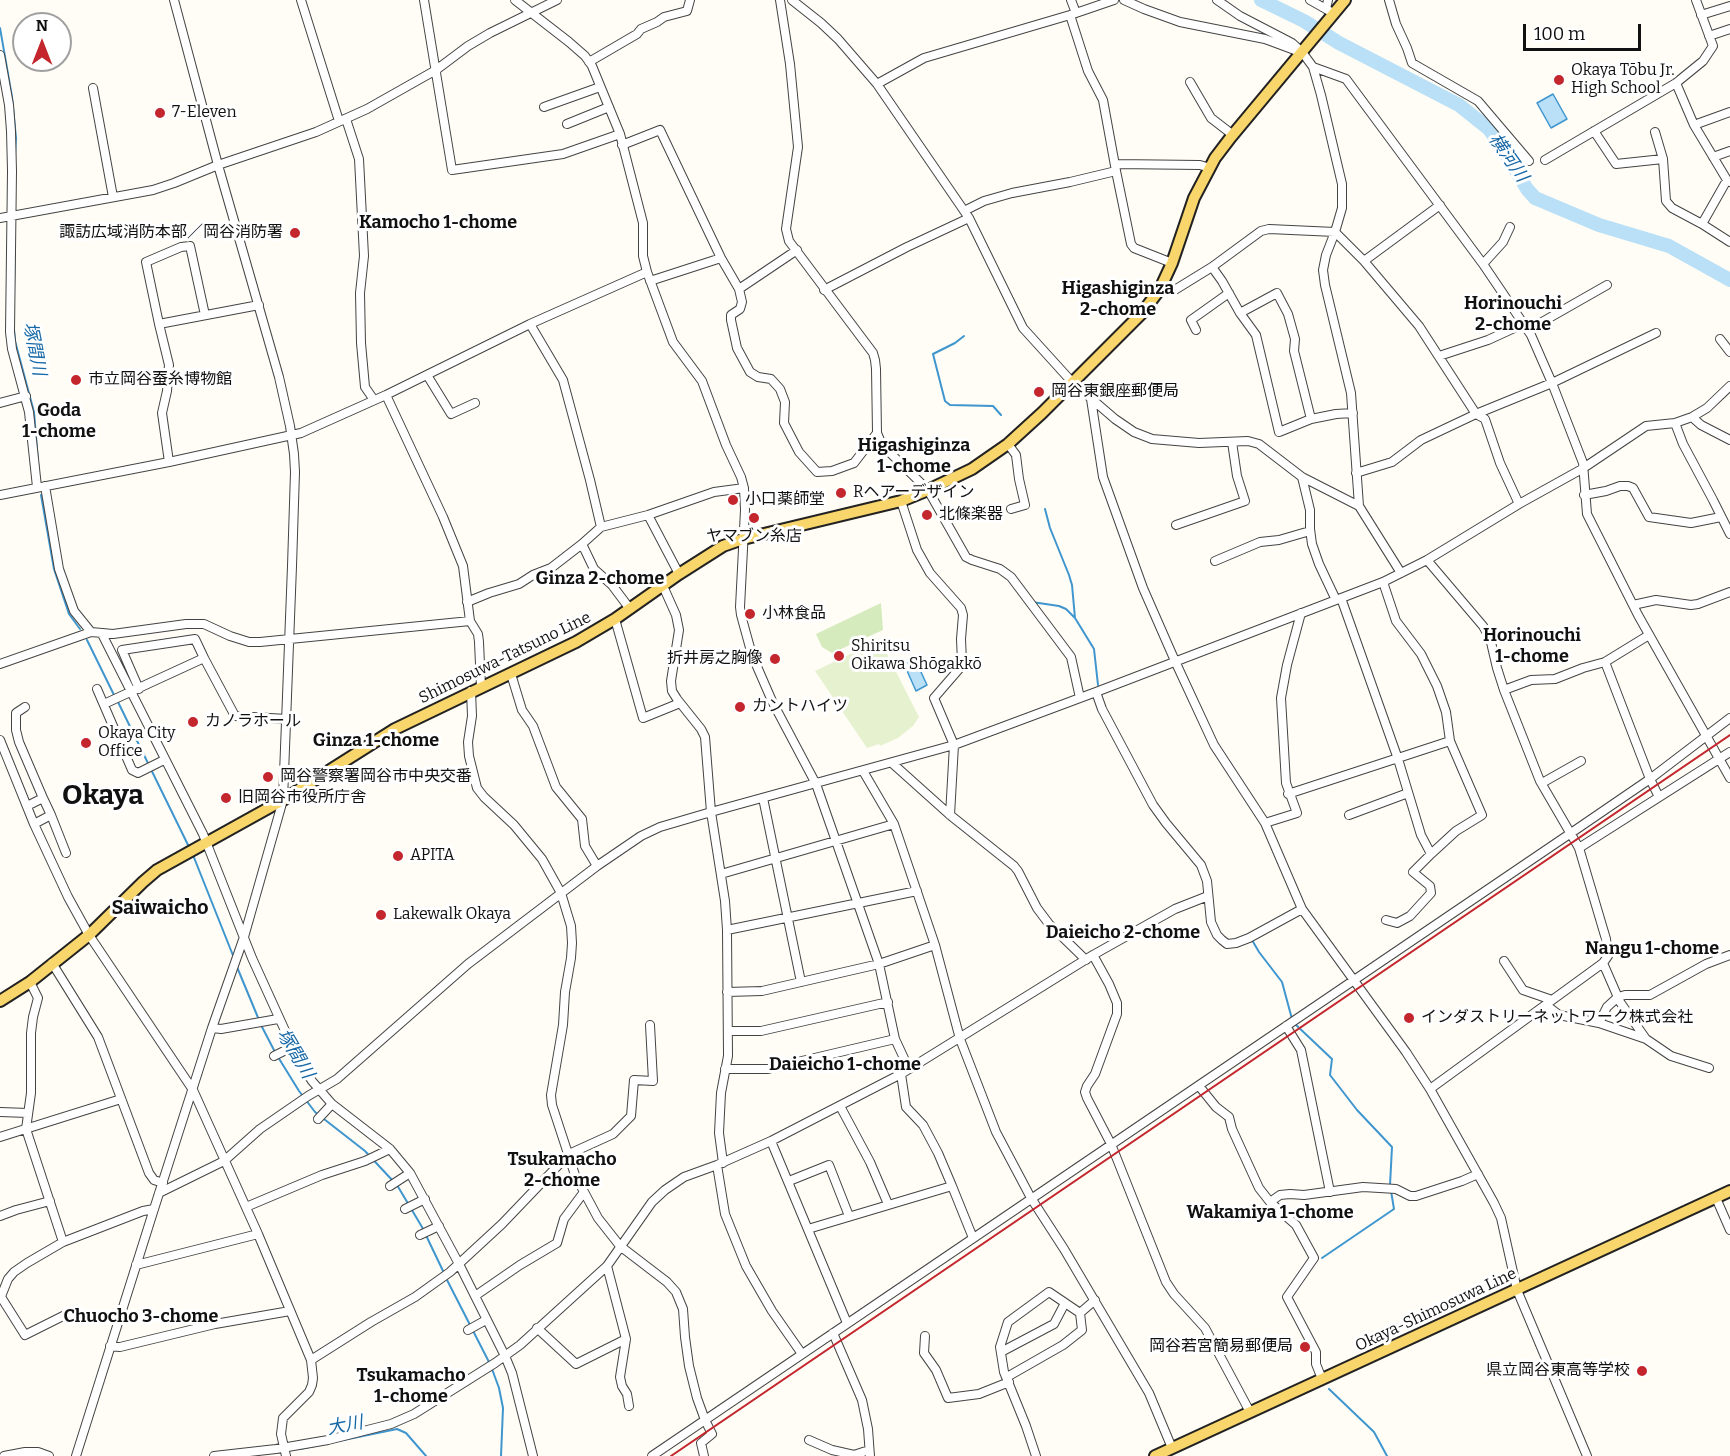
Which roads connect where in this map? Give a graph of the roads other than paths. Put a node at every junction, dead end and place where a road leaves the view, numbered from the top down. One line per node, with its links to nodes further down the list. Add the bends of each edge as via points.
1 (174, 0): 51 (street)
2 (301, 0): 38 (street)
3 (424, 0): 29 (street)
4 (515, 0): 19 (street)
5 (557, 0): 19 (street)
6 (690, 0): 27 (street, via 687,11 641,28)
7 (780, 0): 64 (street, via 798,147 786,229)
8 (792, 0): 32 (street, via 838,39)
9 (1071, 0): 21 (street)
10 (1113, 0): 21 (street)
11 (1124, 0): 25 (street, via 1180,22)
12 (1217, 0): 25 (street)
13 (1310, 0): 20 (street)
14 (1328, 0): 20 (street)
15 (1345, 0): 20 (main road, Shimosuwa-Tatsuno Line)
16 (1389, 0): 50 (street, via 1412,63 1478,100)
17 (1696, 0): 22 (street)
18 (1730, 6): 22 (street)
19 (532, 12): 27 (street); 29 (street, via 468,46)
20 (1330, 13): 25 (main road, Shimosuwa-Tatsuno Line)
21 (1073, 14): 32 (street, via 924,57); 52 (street, via 1088,71 1103,99)
22 (1701, 15): 24 (street)
23 (1730, 29): 24 (street)
24 (1709, 36): 31 (street, via 1713,46)
25 (1304, 49): 28 (street); 44 (main road, Shimosuwa-Tatsuno Line)
26 (0, 55): 57 (street, via 11,131)
27 (589, 62): 33 (street)
28 (1313, 67): 56 (street, via 1346,79); 62 (street, via 1342,184 1342,208)
29 (436, 70): 38 (street); 43 (street, via 452,170 563,154)
30 (1190, 82): 44 (street, via 1211,118)
31 (1676, 83): 40 (street); 41 (street)
32 (877, 84): 58 (street)
33 (600, 87): 35 (street); 36 (street)
34 (93, 88): 55 (street)
35 (544, 107)
36 (609, 107): 39 (street); 43 (street)
37 (1730, 112): 40 (street)
38 (342, 120): 51 (street); 95 (street, via 359,159 364,256 361,343 365,387)
39 (567, 124)
40 (1694, 125): 47 (street)
41 (1594, 130): 48 (street, via 1616,164); 49 (street)
42 (1655, 132): 48 (street)
43 (620, 134): 45 (street)
44 (1233, 135): 53 (main road, Shimosuwa-Tatsuno Line)
45 (622, 145): 65 (street, via 660,130); 70 (street, via 643,223)
46 (1730, 151): 47 (street)
47 (1713, 157): 54 (street)
48 (1663, 159): 60 (street, via 1666,201)
49 (1545, 160)
50 (1529, 161)
51 (218, 165): 55 (street, via 153,190); 77 (street)
52 (1115, 167): 53 (street); 58 (street, via 1070,182 984,201); 67 (street, via 1134,248)
53 (1210, 168): 67 (main road, Shimosuwa-Tatsuno Line, via 1194,198)
54 (1729, 181): 60 (street)
55 (113, 197): 57 (street)
56 (1440, 205): 66 (street); 68 (street)
57 (10, 215): 59 (street); 93 (street, via 10,332)
58 (966, 215): 75 (street); 89 (street, via 1023,328)
59 (0, 218)
60 (1702, 224): 63 (street)
61 (1509, 227): 68 (street, via 1503,243)
62 (1335, 232): 66 (street); 69 (street, via 1261,231); 98 (street, via 1323,270)
63 (1730, 242)
64 (796, 250): 73 (street); 75 (street)
65 (722, 258): 71 (street); 73 (street)
66 (1364, 261): 87 (street)
67 (1172, 263): 74 (main road, Shimosuwa-Tatsuno Line)
68 (1483, 264): 82 (street)
69 (1212, 267): 74 (street, via 1173,291); 76 (street)
70 (647, 272): 71 (street); 81 (street)
71 (650, 281): 113 (street, via 673,342 702,381)
72 (1607, 285): 82 (street)
73 (739, 289): 103 (street, via 740,309 731,315 737,348 750,372 771,379 780,389 785,402 784,423 799,452 817,472 854,463)
74 (1160, 289): 89 (main road, Shimosuwa-Tatsuno Line, via 1142,313)
75 (824, 290): 103 (street, via 876,360)
76 (1229, 293): 78 (street); 83 (street, via 1191,320)
77 (259, 305): 79 (street); 104 (street)
78 (1240, 313): 101 (street, via 1256,334 1279,432); 101 (street, via 1277,293 1295,339 1294,351)
79 (205, 315): 80 (street); 80 (street, via 190,246 181,247 146,261)
80 (159, 324): 108 (street, via 169,366 162,413)
81 (531, 324): 88 (street); 124 (street, via 563,380)
82 (1526, 327): 87 (street); 90 (street)
83 (1196, 330)
84 (1656, 333): 90 (street)
85 (1720, 339): 86 (street)
86 (1730, 352)
87 (1439, 356): 99 (street)
88 (427, 375): 92 (street); 97 (street, via 451,414)
89 (1072, 382): 94 (street); 107 (main road, Shimosuwa-Tatsuno Line)
90 (1552, 383): 99 (street); 109 (street)
91 (1730, 386): 100 (street)
92 (386, 395): 95 (street); 137 (street, via 453,540 463,566)
93 (26, 396): 96 (street); 112 (street)
94 (1091, 399): 106 (street, via 1134,432 1152,439); 148 (street, via 1103,477 1143,588)
95 (374, 400): 104 (street)
96 (0, 403)
97 (475, 403)
98 (1353, 413): 101 (street); 110 (street)
99 (1476, 414): 110 (street, via 1421,440 1392,462); 118 (street, via 1485,419)
100 (1692, 417): 102 (street); 105 (street)
101 (1311, 419)
102 (1675, 423): 109 (street, via 1646,426); 122 (street)
103 (877, 433): 114 (street, via 882,445)
104 (292, 436): 108 (street); 146 (street, via 295,472)
105 (1730, 440)
106 (1232, 442): 111 (street, via 1259,444); 123 (street, via 1245,501)
107 (1008, 444): 114 (main road, Shimosuwa-Tatsuno Line, via 972,470); 120 (street, via 1016,455 1025,505)
108 (169, 462): 112 (street)
109 (1582, 469): 116 (street); 118 (street)
110 (1356, 473): 119 (street)
111 (1302, 477): 119 (street); 125 (street, via 1310,510)
112 (41, 486): 115 (street); 143 (street, via 59,570 74,611)
113 (744, 488): 121 (street, via 714,492); 127 (street)
114 (928, 490): 117 (main road, Shimosuwa-Tatsuno Line); 158 (street, via 966,557 1011,577 1071,657)
115 (1, 492)
116 (1584, 495): 122 (street, via 1628,486 1633,488 1649,517 1684,523); 138 (street, via 1587,514)
117 (901, 501): 127 (main road, Shimosuwa-Tatsuno Line); 167 (street, via 917,550 930,573 962,608 962,662 934,698)
118 (1520, 504): 129 (street)
119 (1359, 506): 131 (street)
120 (1011, 509)
121 (648, 515): 124 (street); 132 (street)
122 (1721, 518): 126 (street)
123 (1176, 525)
124 (601, 526): 128 (street)
125 (1310, 531): 130 (street, via 1260,542); 136 (street, via 1319,564)
126 (1730, 534)
127 (743, 539): 132 (main road, Shimosuwa-Tatsuno Line, via 723,546); 178 (street, via 740,607 752,655)
128 (582, 544): 137 (street, via 519,584); 139 (street, via 594,569)
129 (1427, 560): 131 (street); 155 (street, via 1483,626)
130 (1215, 561)
131 (1401, 573): 133 (street)
132 (679, 574): 134 (main road, Shimosuwa-Tatsuno Line)
133 (1383, 582): 136 (street); 166 (street, via 1396,621 1421,654 1437,686 1446,711)
134 (663, 586): 139 (main road, Shimosuwa-Tatsuno Line); 160 (street, via 679,630 671,681)
135 (1730, 592): 138 (street, via 1691,605 1656,600)
136 (1338, 599): 140 (street); 169 (street)
137 (467, 602): 142 (street)
138 (1633, 605): 145 (street)
139 (630, 609): 141 (main road, Shimosuwa-Tatsuno Line)
140 (1301, 614): 148 (street); 180 (street, via 1281,698)
141 (615, 619): 151 (main road, Shimosuwa-Tatsuno Line); 160 (street, via 643,718)
142 (470, 621): 146 (street); 154 (street, via 479,642)
143 (91, 633): 144 (street); 150 (street)
144 (102, 634): 146 (street, via 204,624 249,642); 157 (street)
145 (1649, 635): 149 (street); 164 (street)
146 (290, 640): 163 (street)
147 (204, 658): 153 (street); 153 (street, via 195,639 122,650); 163 (street, via 236,716)
148 (1175, 661): 156 (street); 190 (street, via 1214,745)
149 (1605, 662): 155 (street, via 1555,680 1531,680); 176 (street)
150 (0, 664)
151 (511, 674): 154 (main road, Shimosuwa-Tatsuno Line); 200 (street, via 522,710 533,726 556,787 582,819 585,846)
152 (97, 689): 159 (street)
153 (139, 689): 157 (street)
154 (476, 689): 184 (main road, Shimosuwa-Tatsuno Line, via 395,729); 203 (street, via 468,742 477,788 542,859)
155 (1504, 690): 177 (street)
156 (1096, 692): 158 (street); 204 (street, via 1153,805 1201,865)
157 (130, 693): 159 (street); 171 (street)
158 (1080, 698): 167 (street)
159 (108, 702): 171 (street, via 132,770 138,773)
160 (680, 703): 186 (street, via 705,737)
161 (25, 706): 182 (street, via 16,713 16,730)
162 (1730, 718): 164 (street)
163 (286, 719): 184 (street)
164 (1707, 734): 170 (street); 176 (street)
165 (0, 740): 185 (street)
166 (1450, 741): 169 (street); 198 (street, via 1482,816 1456,831)
167 (954, 745): 173 (street); 189 (street)
168 (1730, 752): 170 (street)
169 (1398, 759): 179 (street); 180 (street)
170 (1719, 759): 175 (street); 181 (street)
171 (165, 760): 195 (street)
172 (1581, 761): 177 (street)
173 (892, 763): 174 (street); 189 (street)
174 (863, 771): 178 (street); 192 (street)
175 (1730, 778)
176 (1650, 779): 181 (street); 193 (street)
177 (1542, 783): 193 (street)
178 (816, 784): 183 (street); 194 (street)
179 (1408, 793): 187 (street); 198 (street)
180 (1288, 794): 190 (street, via 1297,813)
181 (1659, 797): 196 (street)
182 (43, 798): 185 (street); 188 (street)
183 (763, 798): 186 (street); 199 (street)
184 (283, 800): 195 (main road, Shimosuwa-Tatsuno Line); 211 (street)
185 (27, 806): 191 (street)
186 (711, 812): 200 (street, via 660,827); 201 (street)
187 (1349, 814)
188 (51, 815): 191 (street); 197 (street)
189 (950, 815): 215 (street, via 1014,866 1049,924)
190 (1265, 823): 206 (street)
191 (34, 824): 210 (street)
192 (894, 824): 194 (street); 202 (street)
193 (1571, 833): 196 (street); 220 (street)
194 (836, 841): 199 (street); 205 (street)
195 (207, 844): 210 (main road, Shimosuwa-Tatsuno Line, via 157,870); 211 (street)
196 (1579, 848): 218 (street, via 1606,939 1608,956)
197 (66, 853)
198 (1431, 854): 208 (street, via 1413,872 1430,886 1431,893 1410,916 1397,923)
199 (776, 858): 201 (street); 207 (street)
200 (597, 866): 203 (street)
201 (721, 874): 209 (street)
202 (917, 891): 205 (street); 212 (street)
203 (561, 893): 245 (street, via 468,964); 257 (street, via 572,943 551,1095)
204 (1208, 896): 206 (street, via 1214,930 1227,944 1249,938); 213 (street, via 1175,909)
205 (859, 904): 207 (street); 219 (street)
206 (1302, 909): 220 (street)
207 (788, 918): 209 (street); 222 (street)
208 (1386, 920)
209 (728, 930): 223 (street)
210 (89, 935): 217 (main road, Shimosuwa-Tatsuno Line); 244 (street)
211 (244, 937): 228 (street); 232 (street)
212 (935, 945): 219 (street); 235 (street)
213 (1093, 955): 215 (street); 255 (street, via 1117,1003 1117,1014 1085,1092)
214 (1730, 955): 224 (street, via 1650,995)
215 (1086, 960): 235 (street)
216 (1504, 961): 227 (street, via 1523,990)
217 (52, 963): 221 (main road, Shimosuwa-Tatsuno Line); 246 (street, via 98,1037)
218 (1603, 963): 224 (street); 227 (street)
219 (879, 964): 222 (street); 226 (street)
220 (1354, 981): 231 (street); 243 (street)
221 (30, 982): 225 (main road, Shimosuwa-Tatsuno Line); 250 (street, via 38,998 31,1033)
222 (801, 982): 223 (street, via 762,991)
223 (727, 992): 233 (street)
224 (1618, 997): 229 (street); 236 (street)
225 (0, 1001)
226 (888, 1002): 233 (street, via 761,1031); 234 (street)
227 (1549, 1003): 229 (street, via 1559,1014); 243 (street)
228 (278, 1019): 232 (street); 237 (street)
229 (1599, 1023): 236 (street)
230 (650, 1025): 257 (street, via 653,1081 634,1080 631,1116 613,1134)
231 (1286, 1026): 242 (street); 268 (street, via 1301,1050)
232 (212, 1028): 244 (street)
233 (728, 1031): 240 (street)
234 (895, 1039): 240 (street, via 768,1069); 241 (street)
235 (960, 1039): 241 (street); 270 (street, via 996,1132)
236 (1646, 1040): 239 (street, via 1671,1056)
237 (292, 1047): 238 (street); 245 (street)
238 (278, 1054)
239 (1708, 1068)
240 (725, 1069): 259 (street, via 719,1111)
241 (905, 1071): 248 (street); 265 (street, via 906,1107 923,1125)
242 (1198, 1086): 255 (street); 274 (street, via 1229,1117 1259,1188)
243 (1430, 1089): 261 (street)
244 (193, 1090): 258 (street); 263 (street)
245 (320, 1090): 247 (street); 258 (street, via 260,1130)
246 (121, 1099): 252 (street); 263 (street, via 149,1173)
247 (332, 1104): 251 (street); 256 (street)
248 (840, 1106): 254 (street); 275 (street)
249 (0, 1112): 250 (street)
250 (28, 1113): 252 (street)
251 (318, 1119)
252 (26, 1129): 253 (street); 273 (street)
253 (0, 1137)
254 (771, 1141): 259 (street); 262 (street)
255 (1111, 1144): 270 (street); 315 (street, via 1166,1282 1205,1328)
256 (390, 1149): 260 (street); 276 (street)
257 (569, 1154): 267 (street); 289 (street)
258 (224, 1161): 269 (street); 276 (street)
259 (720, 1164): 288 (street, via 684,1177 665,1190); 309 (street, via 725,1214 746,1266)
260 (410, 1173): 264 (street); 272 (street)
261 (1478, 1174): 268 (street, via 1416,1196 1396,1189 1363,1187); 292 (street, via 1501,1218)
262 (789, 1181): 280 (street, via 829,1165); 282 (street)
263 (163, 1183): 269 (street)
264 (390, 1186)
265 (952, 1186): 275 (street); 286 (street)
266 (1730, 1191): 271 (main road, Okaya-Shimosuwa Line)
267 (584, 1192): 288 (street); 293 (street, via 564,1219 557,1243)
268 (1330, 1192): 274 (street, via 1280,1195)
269 (159, 1193): 277 (street)
270 (1031, 1198): 286 (street); 295 (street)
271 (1716, 1198): 283 (street); 292 (main road, Okaya-Shimosuwa Line)
272 (425, 1199): 278 (street); 281 (street)
273 (50, 1200): 279 (street); 287 (street)
274 (1270, 1203): 312 (street, via 1296,1225 1314,1258 1287,1297 1316,1352)
275 (888, 1204): 280 (street)
276 (246, 1207): 284 (street)
277 (153, 1209): 287 (street); 290 (street)
278 (405, 1209)
279 (0, 1216)
280 (849, 1216): 282 (street)
281 (438, 1226): 285 (street); 289 (street)
282 (808, 1229): 301 (street)
283 (1730, 1230)
284 (258, 1234): 290 (street); 297 (street)
285 (420, 1235)
286 (973, 1238): 301 (street)
287 (63, 1242): 294 (street, via 14,1272)
288 (620, 1246): 291 (street); 316 (street, via 676,1292 683,1309 689,1366)
289 (459, 1264): 293 (street); 311 (street, via 415,1297)
290 (136, 1265): 307 (street)
291 (607, 1266): 303 (street); 306 (street)
292 (1517, 1290): 312 (main road, Okaya-Shimosuwa Line); 330 (street)
293 (474, 1296): 300 (street)
294 (0, 1298): 299 (street, via 25,1335)
295 (1095, 1300): 298 (street); 318 (street, via 1149,1393)
296 (1065, 1303): 298 (street); 308 (street, via 1054,1324); 308 (street, via 1049,1292 1008,1322)
297 (290, 1311): 307 (street); 311 (street)
298 (1080, 1313): 313 (street, via 1082,1330)
299 (65, 1315)
300 (486, 1320): 302 (street); 310 (street)
301 (847, 1323): 304 (street)
302 (472, 1328)
303 (537, 1328): 306 (street, via 576,1364); 310 (street)
304 (833, 1333): 309 (street); 320 (street, via 862,1400)
305 (925, 1336): 313 (street, via 924,1353 948,1398 979,1394)
306 (626, 1339): 314 (street, via 620,1377)
307 (110, 1346): 323 (street)
308 (1001, 1352): 313 (street)
309 (802, 1354): 316 (street)
310 (505, 1356): 319 (street, via 414,1414 391,1424); 325 (street)
311 (311, 1360): 319 (street, via 312,1386 283,1418)
312 (1322, 1379): 315 (main road, Okaya-Shimosuwa Line)
313 (1008, 1380): 328 (street)
314 (629, 1406)
315 (1250, 1412): 318 (main road, Okaya-Shimosuwa Line)
316 (705, 1420): 326 (street); 327 (street, via 712,1434 701,1443)
317 (809, 1440): 320 (street, via 854,1455)
318 (1172, 1448): 329 (main road, Okaya-Shimosuwa Line)
319 (285, 1452): 324 (street)
320 (869, 1453)
321 (4, 1456): 322 (street, via 38,1452)
322 (49, 1456)
323 (76, 1456)
324 (214, 1456)
325 (533, 1456)
326 (652, 1456)
327 (704, 1456)
328 (1036, 1456)
329 (1155, 1456)
330 (1587, 1456)

